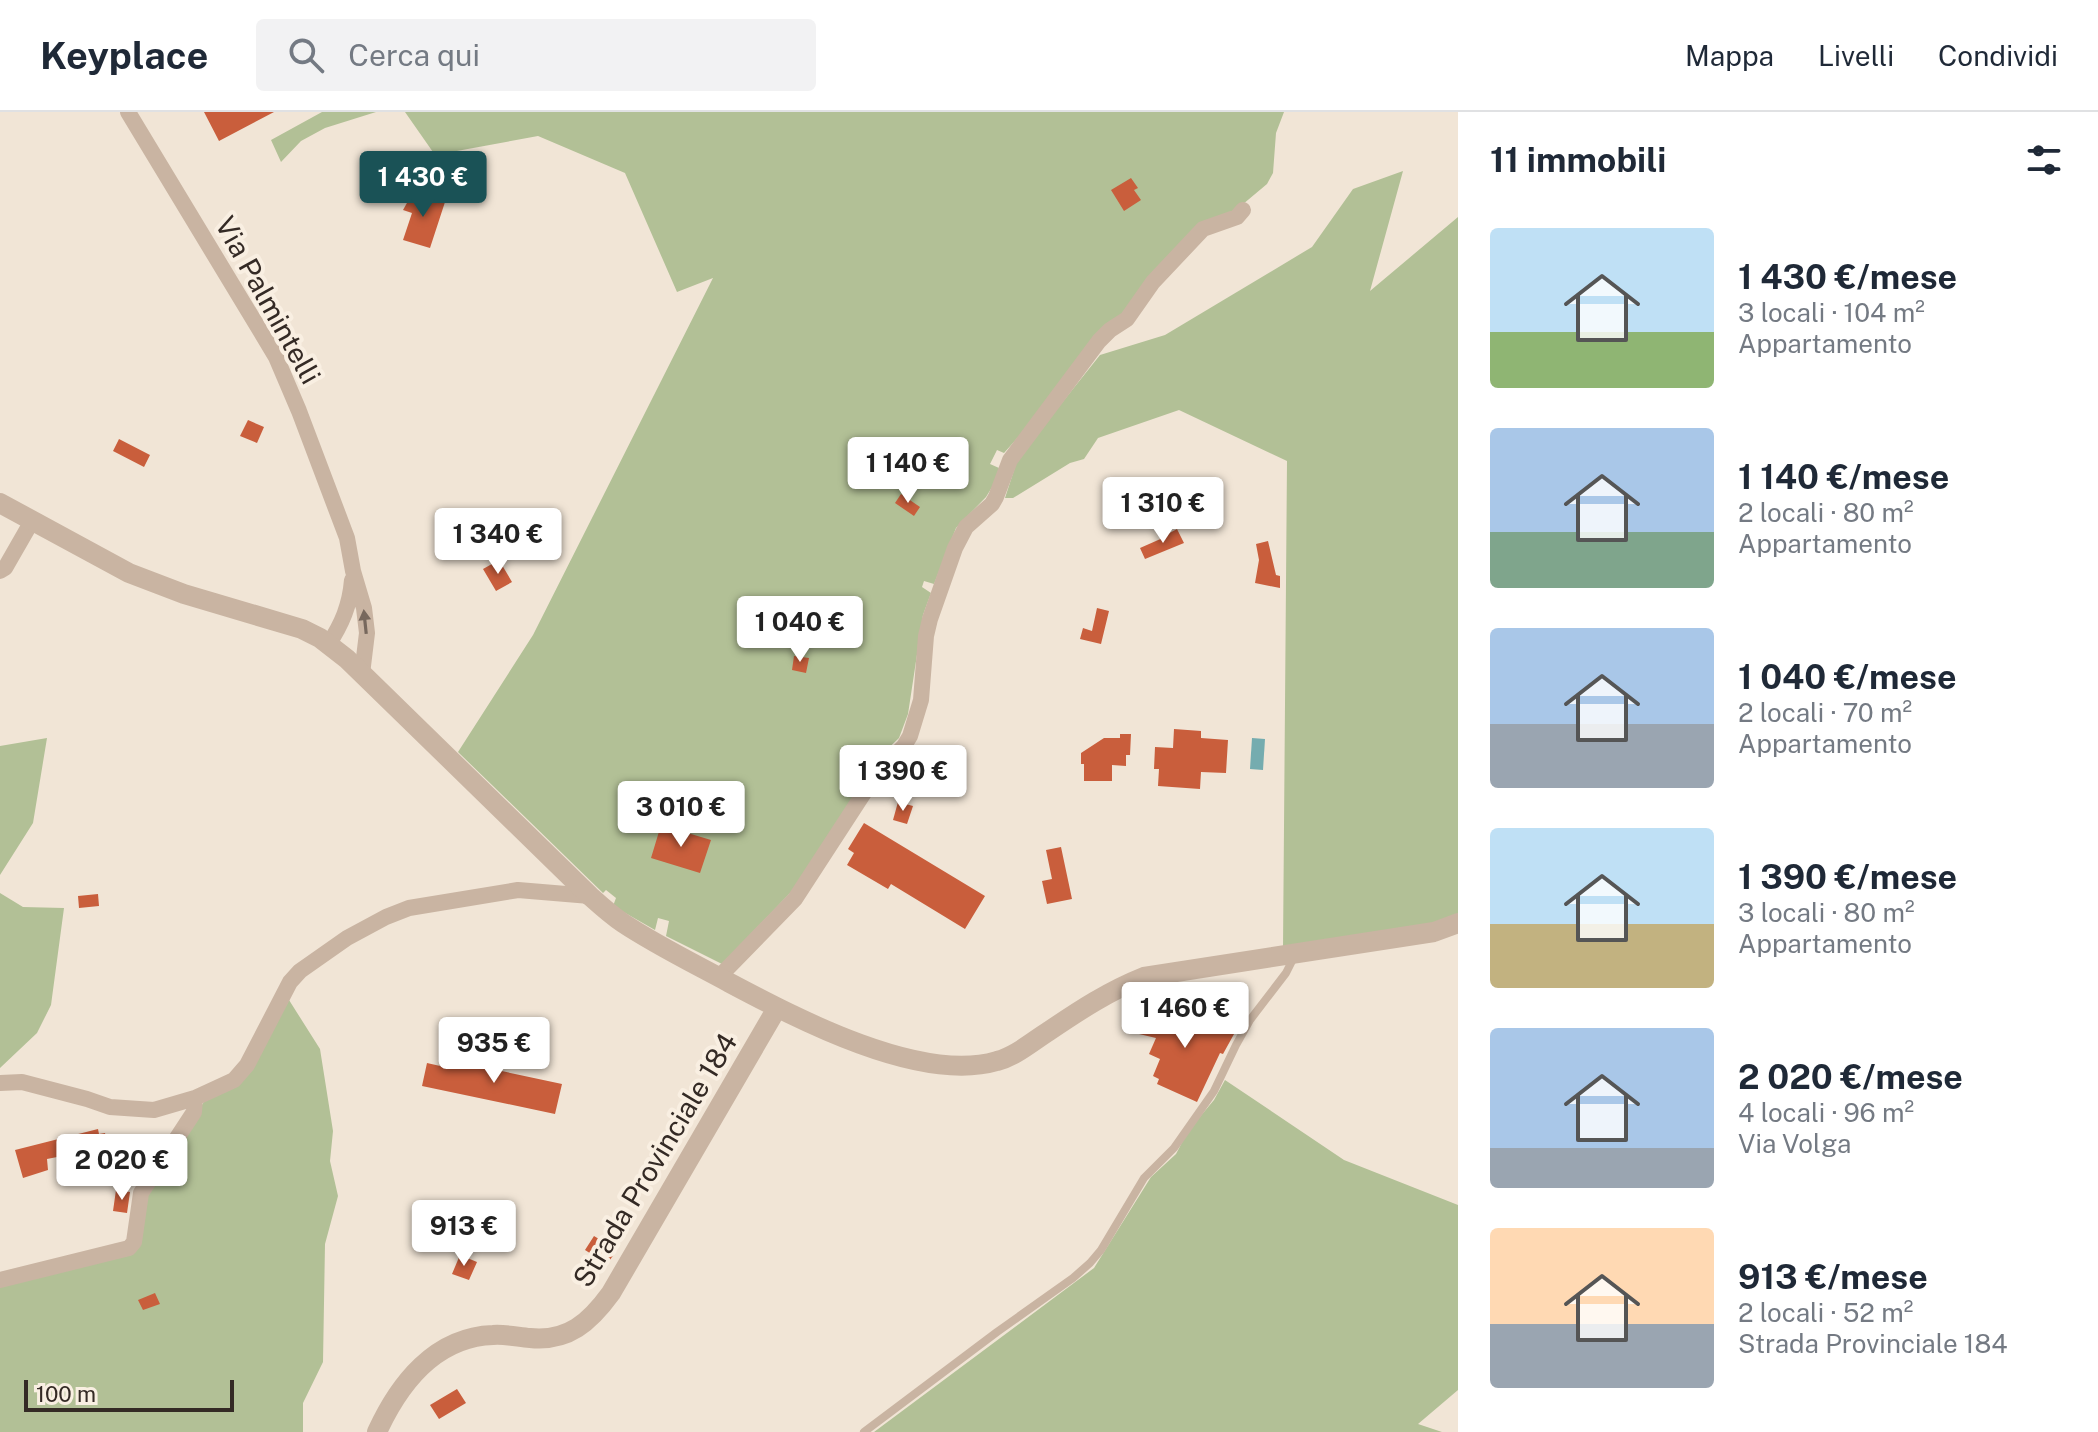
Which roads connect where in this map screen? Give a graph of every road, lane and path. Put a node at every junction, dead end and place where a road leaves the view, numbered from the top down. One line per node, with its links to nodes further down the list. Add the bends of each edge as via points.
1 (128, 112): 6 (street, Via Palmintelli, via 276,357 347,538)
2 (1243, 210): 12 (street, via 1193,239 1127,319 1099,341 1010,460 992,504 966,527 955,548 930,619 921,700 910,736 875,776 795,899)
3 (0, 503): 4 (street)
4 (32, 521): 5 (street); 7 (street, via 129,573 282,622)
5 (0, 571)
6 (353, 571): 7 (street, via 345,615); 8 (street, Via Palmintelli, one-way to 6, via 367,633)
7 (328, 645): 8 (street)
8 (362, 674): 9 (street)
9 (590, 896): 12 (street, via 621,922); 15 (street, via 518,890 409,908 386,917 300,971 247,1065 234,1080)
10 (1458, 923): 11 (street, via 1434,932)
11 (1295, 955): 13 (street, via 1144,977 1100,997 1016,1053 974,1066 935,1064 866,1047); 18 (lane, via 1250,1020 1214,1091 1174,1148 1144,1178 1090,1263)
12 (719, 977): 13 (street)
13 (777, 1008): 17 (street, Strada Provinciale 184, via 597,1312 560,1336 492,1335 440,1351 409,1377)
14 (0, 1083): 15 (street, via 22,1082 110,1107 154,1110)
15 (195, 1098): 16 (street, via 194,1112 141,1193 129,1248)
16 (0, 1280)
17 (377, 1432)
18 (864, 1432)

